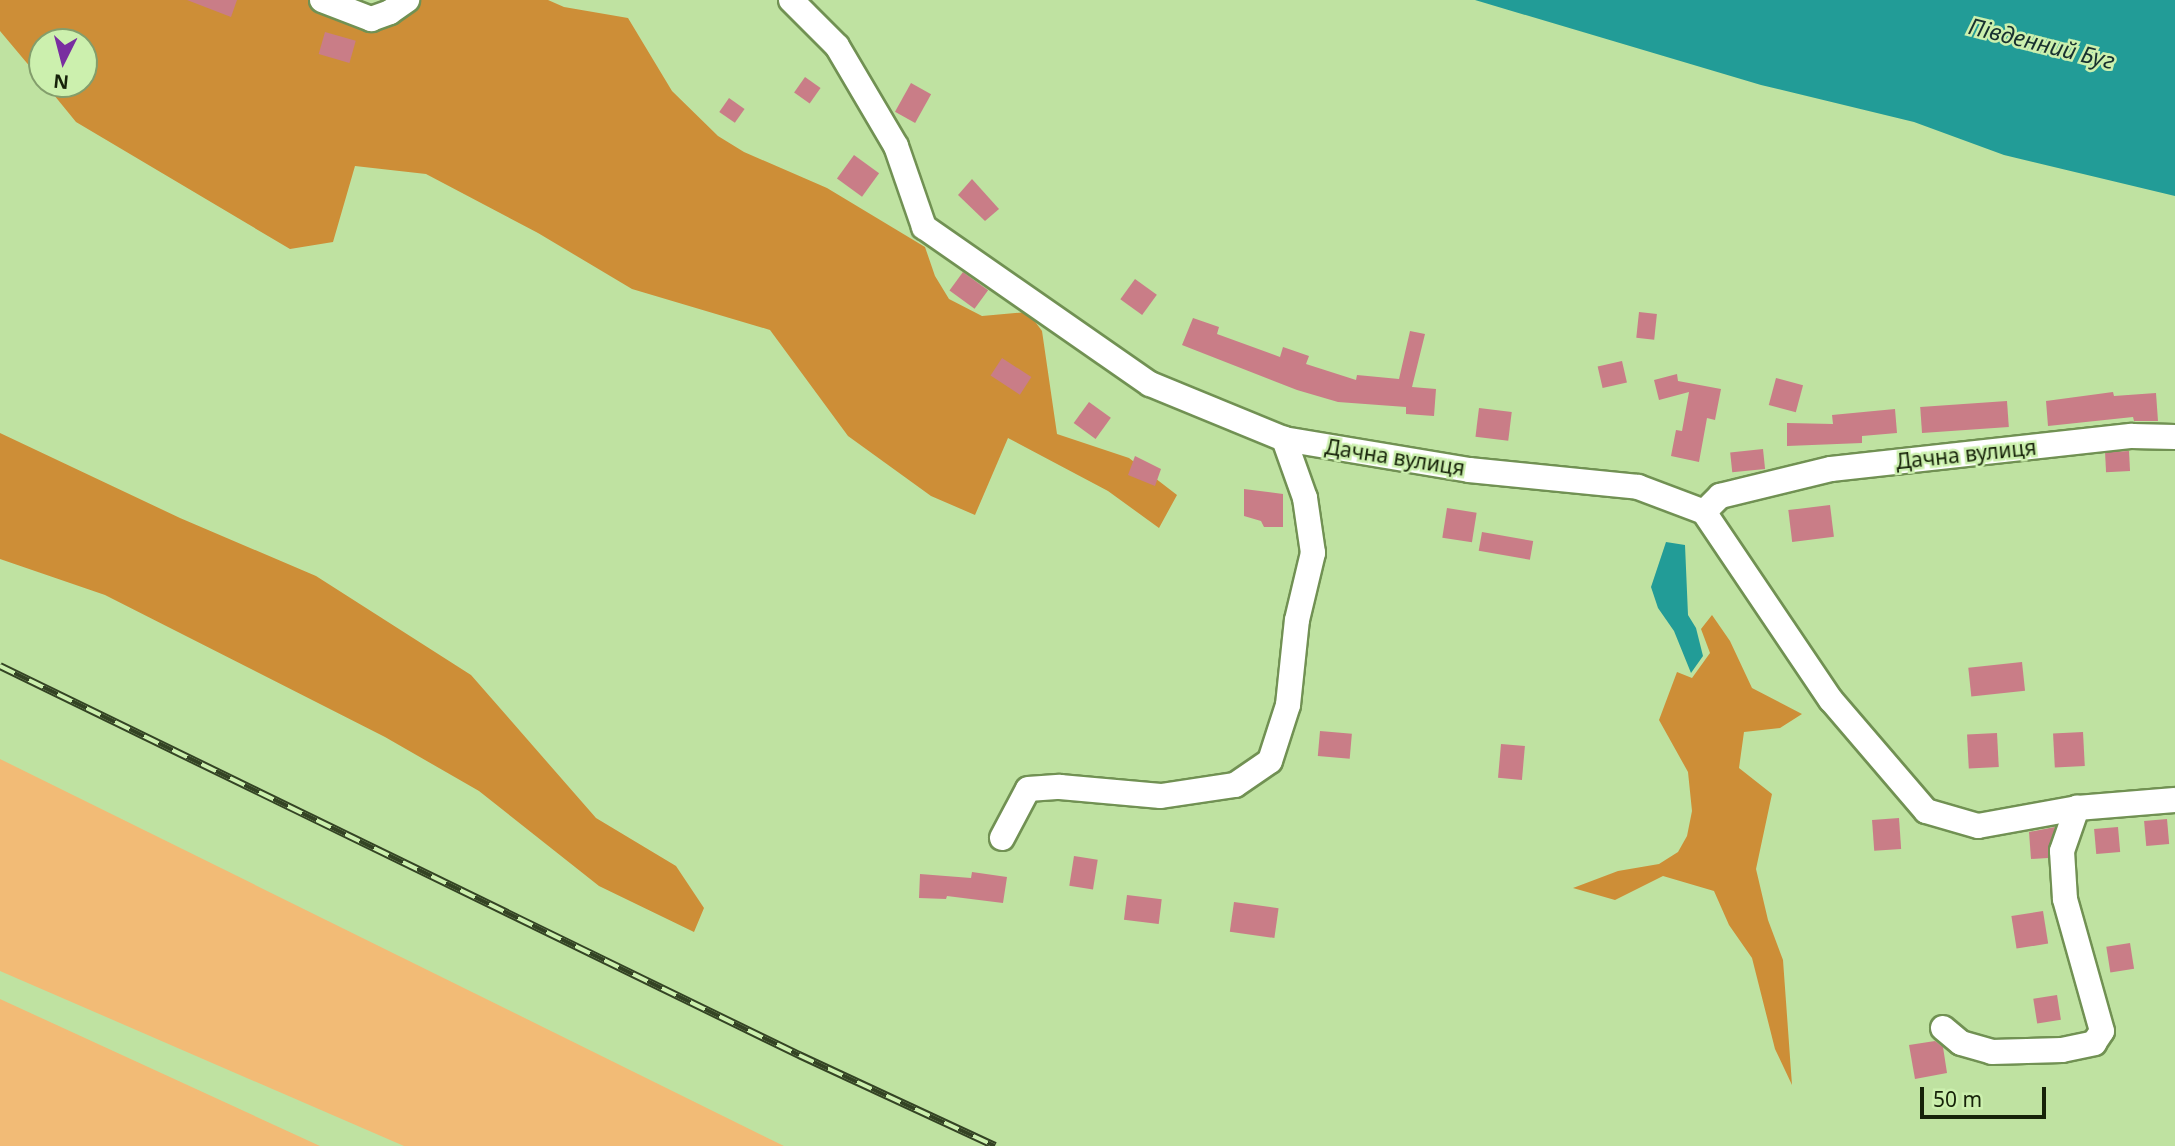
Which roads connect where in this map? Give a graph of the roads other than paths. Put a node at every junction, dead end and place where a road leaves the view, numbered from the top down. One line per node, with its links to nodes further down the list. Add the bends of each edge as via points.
1 (322, 0): 2 (street, via 371,19)
2 (407, 0)
3 (791, 0): 5 (street, Дачна вулиця, via 836,46 896,146 925,226 1150,384)
4 (2175, 437): 6 (street, Дачна вулиця, via 2132,436 1831,469 1720,496)
5 (1284, 439): 6 (street, Дачна вулиця, via 1469,470 1638,487); 9 (street, via 1305,498 1313,553 1297,620 1288,705 1270,761 1235,785 1161,796 1028,789)
6 (1704, 512): 8 (street, via 1831,700 1926,810 1978,826)
7 (2175, 800): 8 (street)
8 (2077, 808): 10 (street, via 2062,852 2065,899 2102,1031 2094,1043 2062,1050 1992,1052 1961,1043)
9 (1002, 838)
10 (1943, 1028)

